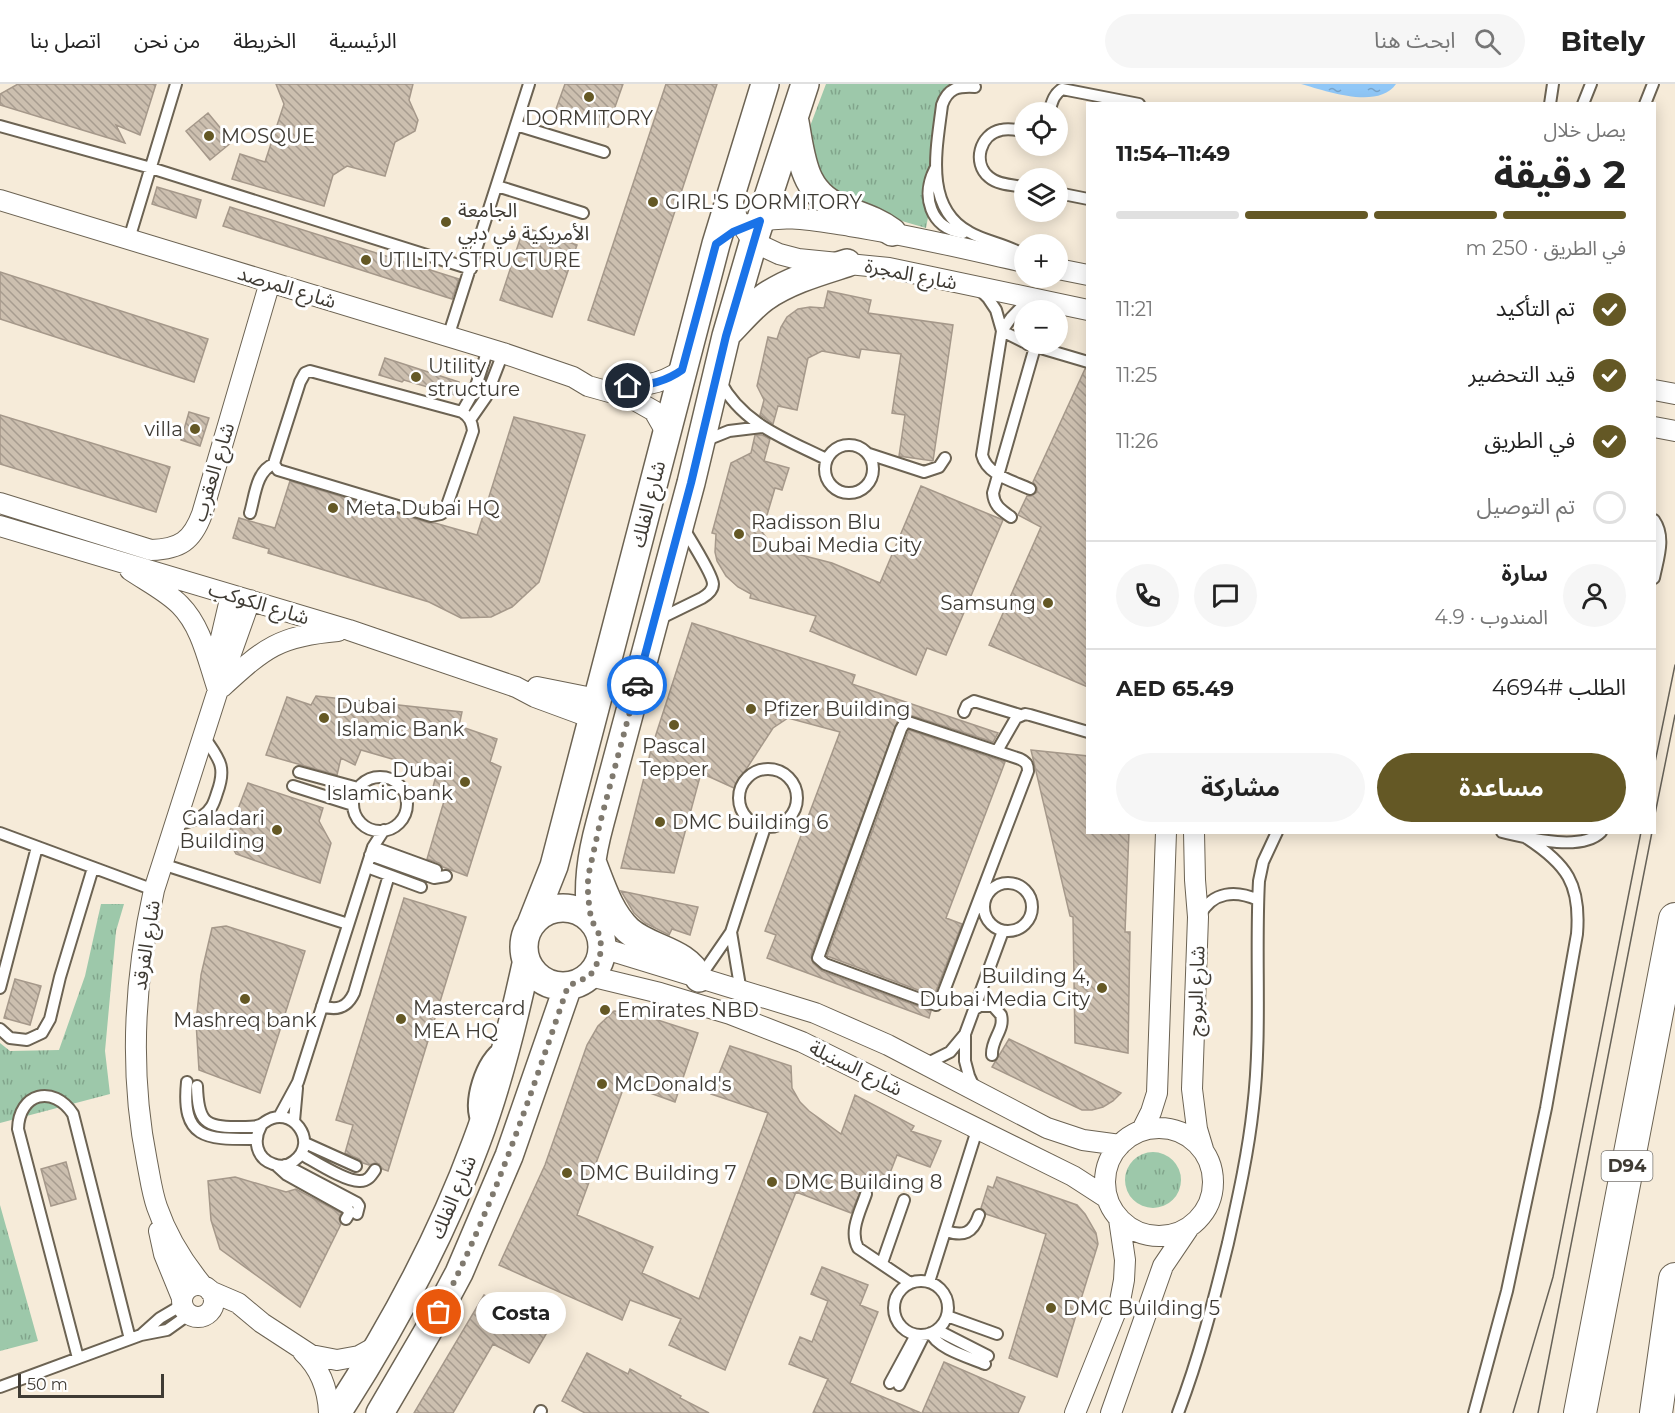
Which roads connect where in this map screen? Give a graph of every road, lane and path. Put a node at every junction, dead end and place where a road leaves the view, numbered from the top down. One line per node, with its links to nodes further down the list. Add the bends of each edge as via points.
1 (176, 84): 19 (lane)
2 (529, 84): 15 (lane)
3 (765, 84): 23 (street, شارع الفلك)
4 (805, 84): 14 (street, شارع الفلك)
5 (1553, 84): 11 (lane)
6 (1591, 84): 12 (lane)
7 (1653, 84): 13 (lane)
8 (975, 87): 31 (lane, via 953,89 942,105 935,169 941,199 958,225)
9 (1052, 102): 10 (lane, via 1062,89)
10 (1129, 102)
11 (1550, 102)
12 (1584, 102)
13 (1646, 102)
14 (795, 117): 27 (street, شارع الفلك); 28 (street, via 805,173 817,192 834,206 875,221)
15 (516, 125): 18 (lane); 21 (lane)
16 (0, 126): 19 (lane)
17 (1014, 129): 20 (lane, via 989,135 980,156 988,177)
18 (604, 153)
19 (151, 168): 29 (lane); 34 (lane)
20 (1014, 185)
21 (497, 186): 26 (lane); 34 (lane)
22 (1068, 195): 24 (lane)
23 (731, 197): 27 (street, via 733,208); 30 (street, شارع الفلك)
24 (1086, 199)
25 (0, 200): 29 (street, شارع المرصد)
26 (583, 213)
27 (752, 229): 28 (street, شارع المجرة, via 793,218); 30 (street, شارع المجرة); 33 (street, شارع المجرة, via 770,251 788,257); 42 (street, شارع الفلك)
28 (892, 232): 32 (street, شارع المجرة)
29 (129, 239): 37 (street, شارع المرصد)
30 (716, 244): 49 (street, شارع الفلك)
31 (1014, 251)
32 (1014, 260)
33 (847, 262): 38 (street, شارع المجرة); 42 (street, via 776,290)
34 (471, 269): 43 (lane)
35 (1068, 271): 36 (street)
36 (1086, 275)
37 (270, 282): 43 (street, شارع المرصد); 66 (street, شارع العقرب, via 202,514 196,530 184,543 168,550 151,550)
38 (978, 287): 39 (street, شارع المجرة); 41 (lane, via 996,310)
39 (1031, 297): 40 (street, شارع المجرة); 41 (lane)
40 (1086, 310)
41 (1002, 331): 44 (lane); 64 (lane, via 982,455 989,469)
42 (726, 336): 50 (street, شارع الفلك)
43 (448, 337): 45 (street, شارع المرصد)
44 (1014, 337)
45 (496, 351): 51 (street, شارع المرصد); 54 (lane, via 475,389)
46 (1027, 354): 64 (lane)
47 (1062, 354): 48 (lane)
48 (1086, 361)
49 (682, 370): 51 (street, شارع المرصد, via 663,381 640,386); 58 (street, شارع الفلك)
50 (716, 374): 55 (lane, via 730,398); 59 (street, شارع الفلك)
51 (573, 377): 58 (street, شارع المرصد, via 647,406)
52 (1656, 390): 53 (street)
53 (1675, 394)
54 (466, 416): 63 (lane, via 310,371 300,382); 63 (lane, via 472,431 448,507 436,516 281,471)
55 (762, 427): 59 (lane, via 729,431); 62 (lane)
56 (1656, 427): 57 (street)
57 (1675, 431)
58 (666, 432): 79 (street, شارع الفلك)
59 (699, 444): 69 (street, شارع الفلك)
60 (869, 454): 61 (lane, via 924,472 935,470); 62 (lane, via 863,448 846,444); 62 (lane, via 872,479 852,493 835,489 829,483 825,476)
61 (945, 458)
62 (826, 459)
63 (274, 464): 67 (lane, via 261,475)
64 (998, 474): 65 (lane); 68 (lane, via 994,501)
65 (1030, 489)
66 (0, 503)
67 (250, 513)
68 (1011, 517)
69 (681, 522): 76 (street, شارع الفلك); 76 (lane, via 712,586 702,598)
70 (1656, 524): 73 (lane, via 1661,542)
71 (0, 526): 72 (street, شارع الكوكب)
72 (112, 558): 74 (street, شارع الكوكب); 78 (street, via 178,603 189,615)
73 (1656, 568)
74 (231, 595): 75 (street, شارع الكوكب); 78 (street, شارع الفرقد, via 220,642)
75 (250, 600): 77 (street, شارع الكوكب); 78 (street, شارع الفرقد)
76 (654, 621): 102 (street, شارع الفلك)
77 (349, 630): 78 (street, via 281,642 251,661); 79 (street, شارع الكوكب, via 516,687 533,687)
78 (218, 690): 83 (street, شارع الفرقد)
79 (595, 708): 116 (street, شارع الفلك, via 554,866)
80 (964, 712): 81 (lane, via 974,701)
81 (1020, 715): 82 (lane); 84 (lane)
82 (1086, 731)
83 (203, 736): 89 (street, شارع الفرقد); 89 (lane, via 219,761 223,777 207,812)
84 (997, 751): 110 (lane, via 1025,761 1028,771); 110 (lane, via 913,722 904,724 818,958 936,1005)
85 (299, 772): 87 (lane)
86 (293, 786): 88 (lane)
87 (358, 788): 88 (lane); 92 (lane, via 381,777 403,790 407,806 404,815 392,828)
88 (353, 805): 90 (lane)
89 (174, 826): 103 (street, شارع الفرقد)
90 (366, 827): 92 (lane); 101 (lane)
91 (765, 827): 91 (lane, via 784,822 796,807 795,788 790,779 774,770 747,777 739,794 742,812 756,825); 118 (lane)
92 (384, 830): 101 (lane)
93 (0, 833): 100 (lane)
94 (1166, 834): 137 (street, شارع البروج, via 1157,1093)
95 (1276, 834): 111 (lane, via 1263,862)
96 (1511, 834): 99 (lane)
97 (1598, 834): 99 (lane, via 1587,842 1574,843)
98 (1197, 837): 112 (street, شارع البروج)
99 (1525, 837): 178 (lane, via 1562,866 1574,887 1579,911 1577,934 1546,1108 1507,1291)
100 (38, 847): 105 (lane); 123 (lane)
101 (372, 851): 104 (lane); 106 (lane)
102 (591, 859): 113 (street, شارع الفلك); 121 (street, via 614,914 627,929 643,942 682,957)
103 (162, 864): 109 (street, شارع الفرقد); 115 (lane)
104 (367, 867): 107 (lane); 115 (lane)
105 (93, 868): 109 (lane); 127 (lane, via 50,1019 42,1033 27,1040 10,1038)
106 (441, 873)
107 (389, 875): 108 (lane); 125 (lane, via 350,1002 341,1008)
108 (421, 887)
109 (154, 890): 148 (street, شارع الفرقد, via 139,989 136,1061 144,1145)
110 (982, 899): 117 (lane, via 988,922); 117 (lane, via 991,889 1005,883 1020,886 1030,897 1032,912 1024,926)
111 (1258, 900): 112 (lane, via 1247,895 1224,894 1213,899); 177 (lane, via 1256,1056 1245,1168 1217,1287)
112 (1198, 917): 141 (street, شارع البروج, via 1192,1089)
113 (591, 919): 116 (street, via 570,908 558,908 538,916); 119 (street)
114 (1675, 919): 179 (main road, D94)
115 (348, 924): 125 (lane)
116 (531, 924): 120 (street, via 523,943)
117 (1003, 931): 126 (lane)
118 (731, 932): 121 (lane); 124 (lane)
119 (602, 948): 121 (street, شارع السنبلة); 122 (street, via 597,967)
120 (526, 963): 122 (street, via 548,984); 166 (street, شارع الفلك, via 482,1128 428,1256)
121 (699, 978): 124 (street, شارع السنبلة)
122 (579, 981): 136 (street, شارع السنبلة, via 660,993 765,1027 837,1057); 174 (street, شارع الفلك, via 459,1273)
123 (0, 988)
124 (741, 992): 130 (street, شارع السنبلة, via 851,1027)
125 (322, 1006): 131 (lane)
126 (975, 1009): 128 (lane); 129 (lane, via 993,1006 1001,1015 1002,1027 993,1043)
127 (0, 1029)
128 (965, 1034): 130 (lane, via 950,1052); 132 (lane, via 965,1060)
129 (992, 1055)
130 (924, 1065): 132 (street, شارع السنبلة)
131 (298, 1082): 133 (lane); 134 (lane)
132 (976, 1091): 139 (street, شارع السنبلة, via 1047,1128 1083,1140)
133 (279, 1117): 134 (lane); 135 (lane)
134 (294, 1121): 140 (lane, via 304,1135)
135 (261, 1126): 138 (lane); 138 (lane, via 209,1124 198,1110 192,1084 186,1108 197,1130 219,1139)
136 (977, 1130): 146 (street, شارع السنبلة, via 1073,1176); 154 (lane)
137 (1142, 1130): 139 (street); 141 (street, via 1169,1128 1182,1132)
138 (256, 1139): 142 (lane, via 263,1158)
139 (1120, 1145): 146 (street, via 1109,1161 1105,1179)
140 (303, 1149): 142 (lane, via 296,1160); 143 (lane); 144 (lane, via 359,1182)
141 (1203, 1149): 153 (street, via 1212,1165 1213,1191 1202,1216)
142 (280, 1165): 149 (lane, via 354,1200 359,1206); 151 (lane, via 287,1175 348,1209)
143 (356, 1166)
144 (375, 1170)
145 (866, 1194): 155 (lane, via 854,1240 858,1248)
146 (1107, 1198): 152 (street)
147 (904, 1200): 155 (lane)
148 (157, 1207): 159 (street, شارع الفرقد, via 176,1249); 160 (street, شارع الفرقد, via 171,1276)
149 (357, 1214)
150 (979, 1215): 154 (lane, via 976,1225 967,1233)
151 (346, 1219)
152 (1119, 1220): 153 (street, via 1145,1235 1160,1237); 175 (street, via 1125,1260 1120,1301)
153 (1189, 1228): 176 (street, via 1163,1266)
154 (945, 1231): 157 (lane)
155 (882, 1263): 158 (lane)
156 (1675, 1279): 180 (main road)
157 (930, 1282): 158 (lane); 161 (lane, via 947,1299)
158 (910, 1283): 163 (lane, via 895,1299 894,1314 902,1328)
159 (206, 1288): 160 (street, via 187,1289); 160 (street, via 213,1295 214,1306); 162 (street, via 238,1303)
160 (190, 1308): 162 (street); 165 (lane, via 160,1317)
161 (947, 1316): 163 (lane); 164 (lane)
162 (262, 1323): 167 (street)
163 (927, 1333): 169 (lane, via 940,1345); 170 (lane)
164 (997, 1334)
165 (136, 1337): 168 (lane); 168 (lane, via 73,1114 56,1097 32,1099 23,1107 18,1129)
166 (379, 1345): 167 (street, via 359,1356 337,1359); 173 (street, شارع الفلك)
167 (299, 1348): 172 (street, via 324,1381)
168 (78, 1358): 171 (lane)
169 (986, 1360)
170 (895, 1384)
171 (0, 1387)
172 (329, 1413)
173 (337, 1413)
174 (380, 1413)
175 (1075, 1413)
176 (1111, 1413)
177 (1178, 1413)
178 (1474, 1413)
179 (1580, 1413)
180 (1656, 1413)

